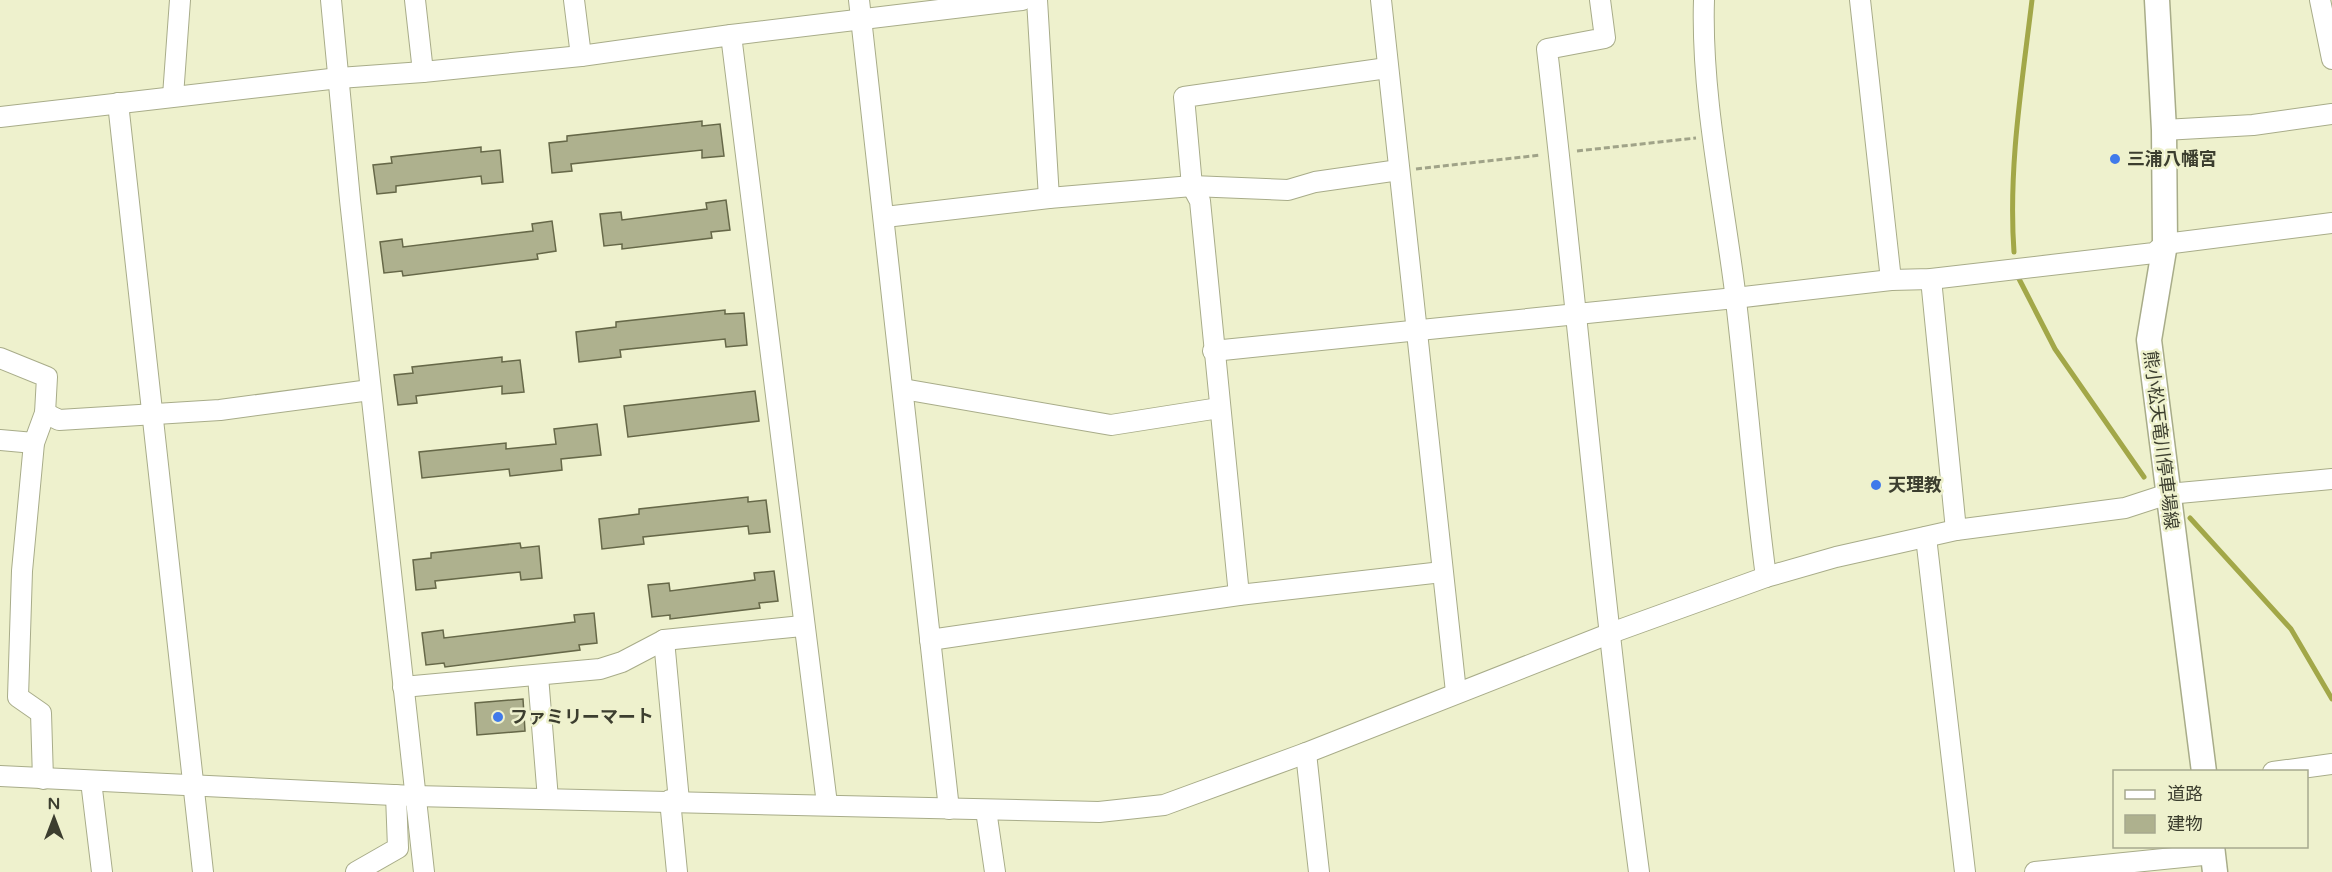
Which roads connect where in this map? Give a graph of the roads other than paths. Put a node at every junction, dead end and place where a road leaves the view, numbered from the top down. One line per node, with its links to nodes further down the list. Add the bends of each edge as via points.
1 (180, 0): 21 (street)
2 (331, 0): 20 (street)
3 (415, 0): 19 (street)
4 (574, 0): 16 (street)
5 (1022, 0): 13 (street)
6 (1037, 0): 28 (street)
7 (1381, 0): 18 (street)
8 (1600, 0): 35 (street, via 1605,38 1547,49)
9 (1704, 0): 34 (street, via 1704,58)
10 (1860, 0): 32 (street)
11 (2157, 0): 25 (main road, 熊小松天竜川停車場線)
12 (2320, 0): 17 (street)
13 (917, 6): 14 (street)
14 (861, 9): 15 (street); 29 (street)
15 (731, 35): 16 (street); 53 (street)
16 (581, 56): 19 (street)
17 (2332, 59)
18 (1387, 68): 26 (street); 27 (street, via 1184,97)
19 (423, 72): 20 (street)
20 (339, 78): 21 (street); 39 (street)
21 (173, 96): 22 (street)
22 (118, 103): 24 (street); 43 (street)
23 (2332, 114): 25 (street, via 2253,125)
24 (0, 117)
25 (2164, 130): 31 (main road, 熊小松天竜川停車場線)
26 (1399, 170): 27 (street, via 1315,182 1288,190); 36 (street)
27 (1192, 186): 28 (street); 37 (street, via 1200,201)
28 (1049, 198): 29 (street)
29 (885, 217): 40 (street)
30 (2332, 223): 31 (street)
31 (2165, 244): 33 (street, via 2154,253); 47 (main road, 熊小松天竜川停車場線, via 2149,340)
32 (1891, 279): 33 (street); 34 (street)
33 (1930, 279): 48 (street)
34 (1736, 298): 35 (street); 51 (street, via 1752,476)
35 (1578, 314): 36 (street); 54 (street)
36 (1418, 331): 37 (street); 50 (street)
37 (1213, 351): 41 (street)
38 (0, 358): 42 (street, via 46,377)
39 (370, 390): 43 (street, via 220,410); 58 (street)
40 (903, 390): 41 (street, via 1111,425); 56 (street)
41 (1220, 408): 52 (street)
42 (45, 414): 43 (street, via 58,420); 45 (street)
43 (154, 414): 67 (street)
44 (0, 440): 45 (street)
45 (34, 443): 65 (street, via 22,571 18,697 41,713)
46 (2332, 479): 47 (street)
47 (2168, 494): 48 (street, via 2125,508); 62 (main road, 熊小松天竜川停車場線)
48 (1956, 530): 49 (street)
49 (1926, 537): 51 (street); 83 (street)
50 (1442, 572): 52 (street); 59 (street)
51 (1766, 577): 54 (street)
52 (1239, 595): 56 (street)
53 (802, 626): 55 (street); 71 (street)
54 (1611, 633): 59 (street); 82 (street)
55 (664, 640): 57 (street, via 600,669); 70 (street)
56 (930, 640): 72 (street)
57 (538, 676): 58 (street); 69 (street)
58 (403, 687): 68 (street)
59 (1456, 692): 60 (street)
60 (1306, 753): 73 (street, via 1164,805 1099,812); 81 (street)
61 (2332, 764): 63 (street)
62 (2204, 770)
63 (2281, 770)
64 (0, 776): 65 (street)
65 (43, 779): 66 (street)
66 (91, 781): 67 (street); 75 (street)
67 (192, 786): 68 (street); 76 (street)
68 (405, 795): 69 (street); 77 (street, via 398,848); 78 (street)
69 (548, 799): 70 (street)
70 (675, 801): 71 (street); 79 (street)
71 (826, 804): 72 (street)
72 (949, 809): 73 (street)
73 (986, 810): 80 (street)
74 (2213, 858): 84 (street)
75 (102, 872)
76 (203, 872)
77 (356, 872)
78 (424, 872)
79 (677, 872)
80 (995, 872)
81 (1319, 872)
82 (1639, 872)
83 (1965, 872)
84 (2035, 872)

